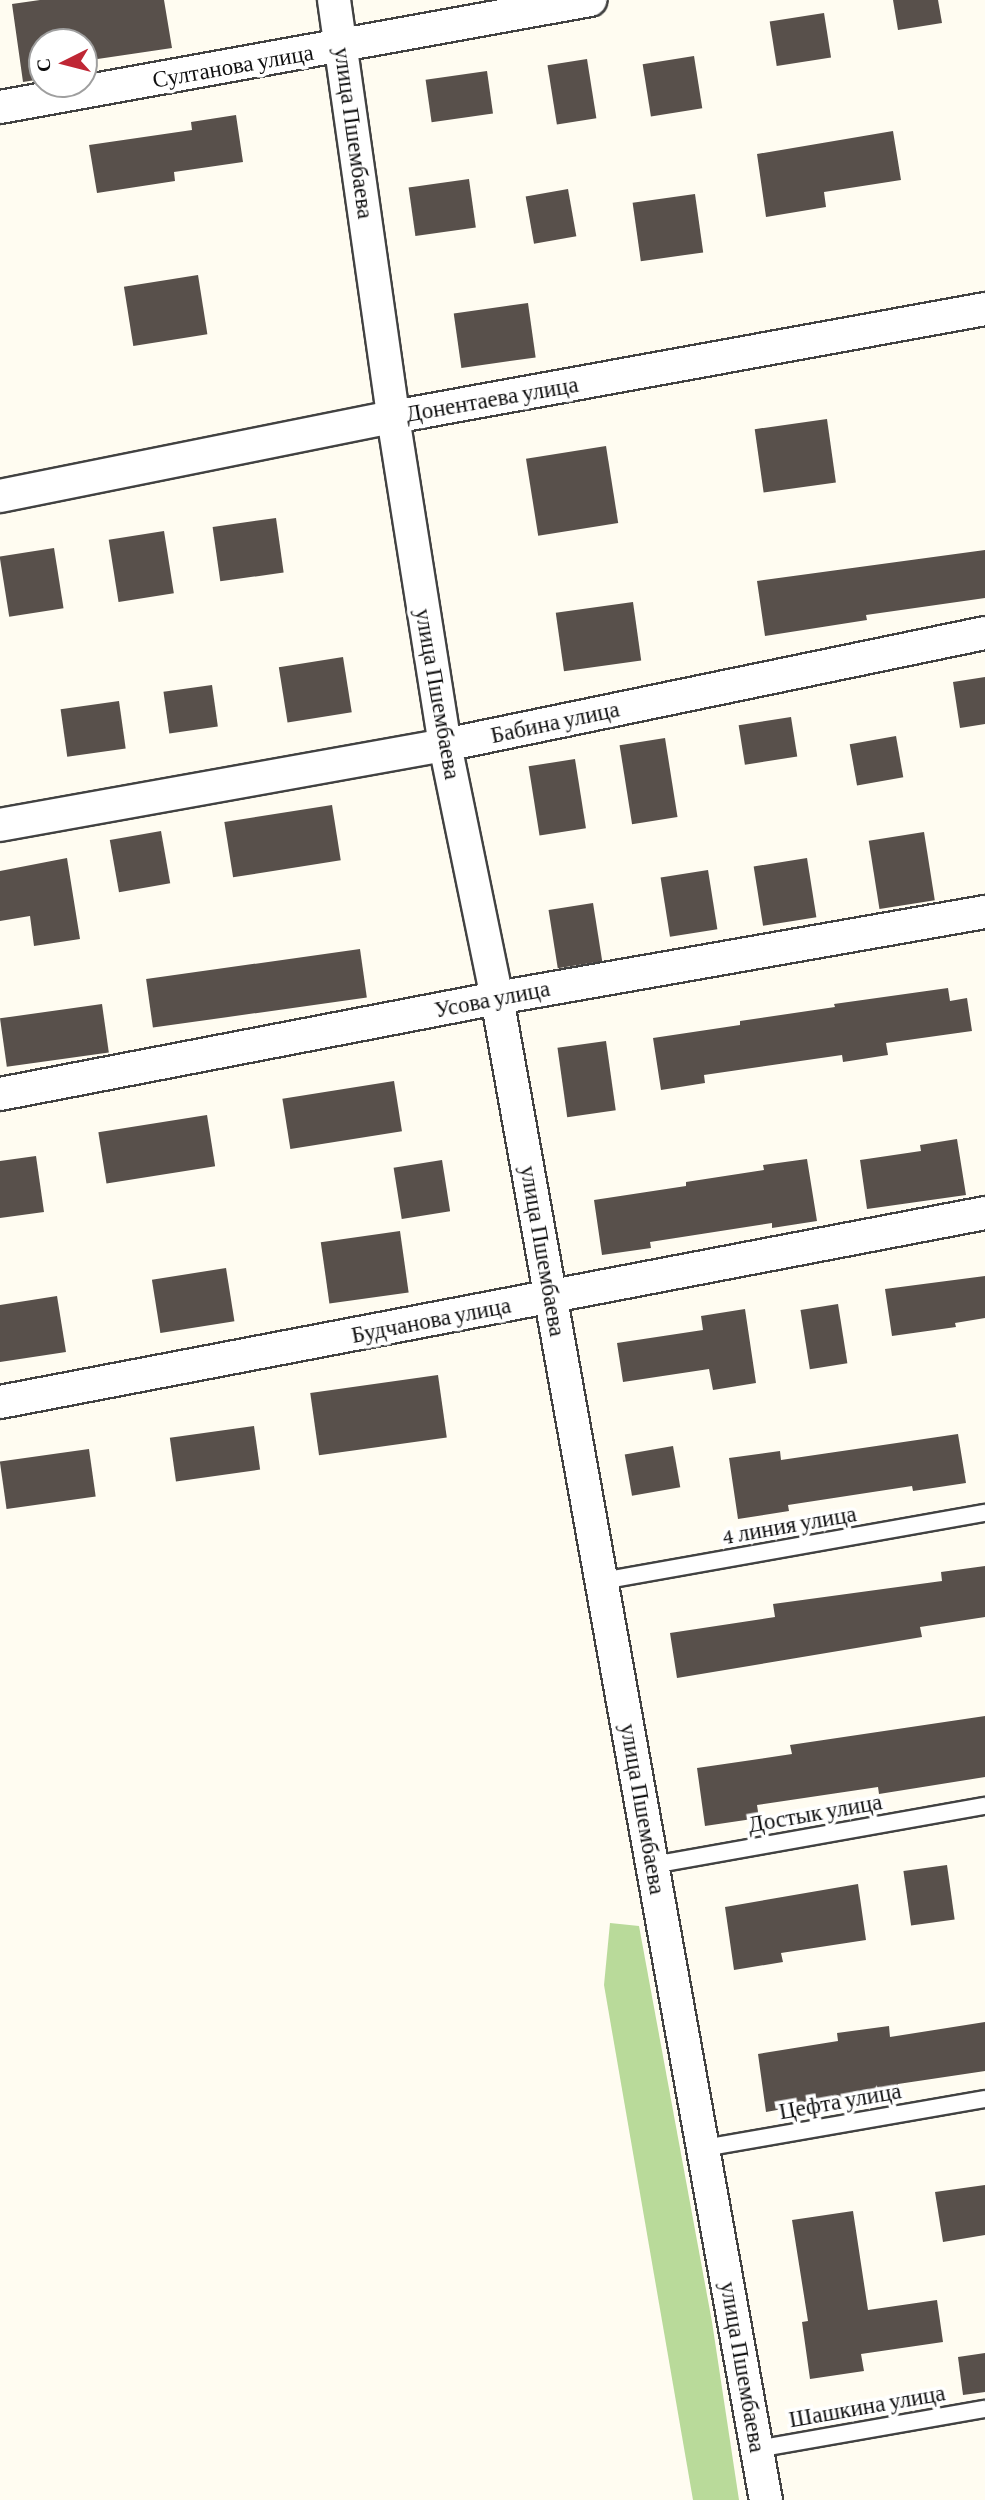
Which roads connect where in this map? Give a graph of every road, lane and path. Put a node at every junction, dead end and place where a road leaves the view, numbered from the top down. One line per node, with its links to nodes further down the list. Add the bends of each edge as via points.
1 (334, 0): 3 (street, улица Пшембаева)
2 (590, 0): 3 (street, Султанова улица)
3 (343, 47): 4 (street, Султанова улица); 6 (street, улица Пшембаева)
4 (0, 107)
5 (985, 309): 6 (street, Донентаева улица)
6 (393, 417): 7 (street, Донентаева улица); 9 (street, улица Пшембаева)
7 (0, 496)
8 (985, 632): 9 (street, Бабина улица)
9 (445, 745): 10 (street, Бабина улица); 12 (street, улица Пшембаева)
10 (0, 825)
11 (985, 912): 12 (street, Усова улица)
12 (497, 998): 13 (street, Усова улица); 15 (street, улица Пшембаева)
13 (0, 1094)
14 (985, 1213): 15 (street, Будчанова улица)
15 (551, 1298): 16 (street, Будчанова улица); 18 (street, улица Пшембаева)
16 (0, 1402)
17 (985, 1513): 18 (lane, 4 линия улица)
18 (602, 1581): 20 (street, улица Пшембаева)
19 (985, 1806): 20 (lane, Достык улица)
20 (653, 1865): 22 (street, улица Пшембаева)
21 (985, 2099): 22 (lane, Цефта улица)
22 (704, 2148): 24 (street, улица Пшембаева)
23 (985, 2409): 24 (lane, Шашкина улица)
24 (757, 2449): 25 (street, улица Пшембаева)
25 (766, 2500)

